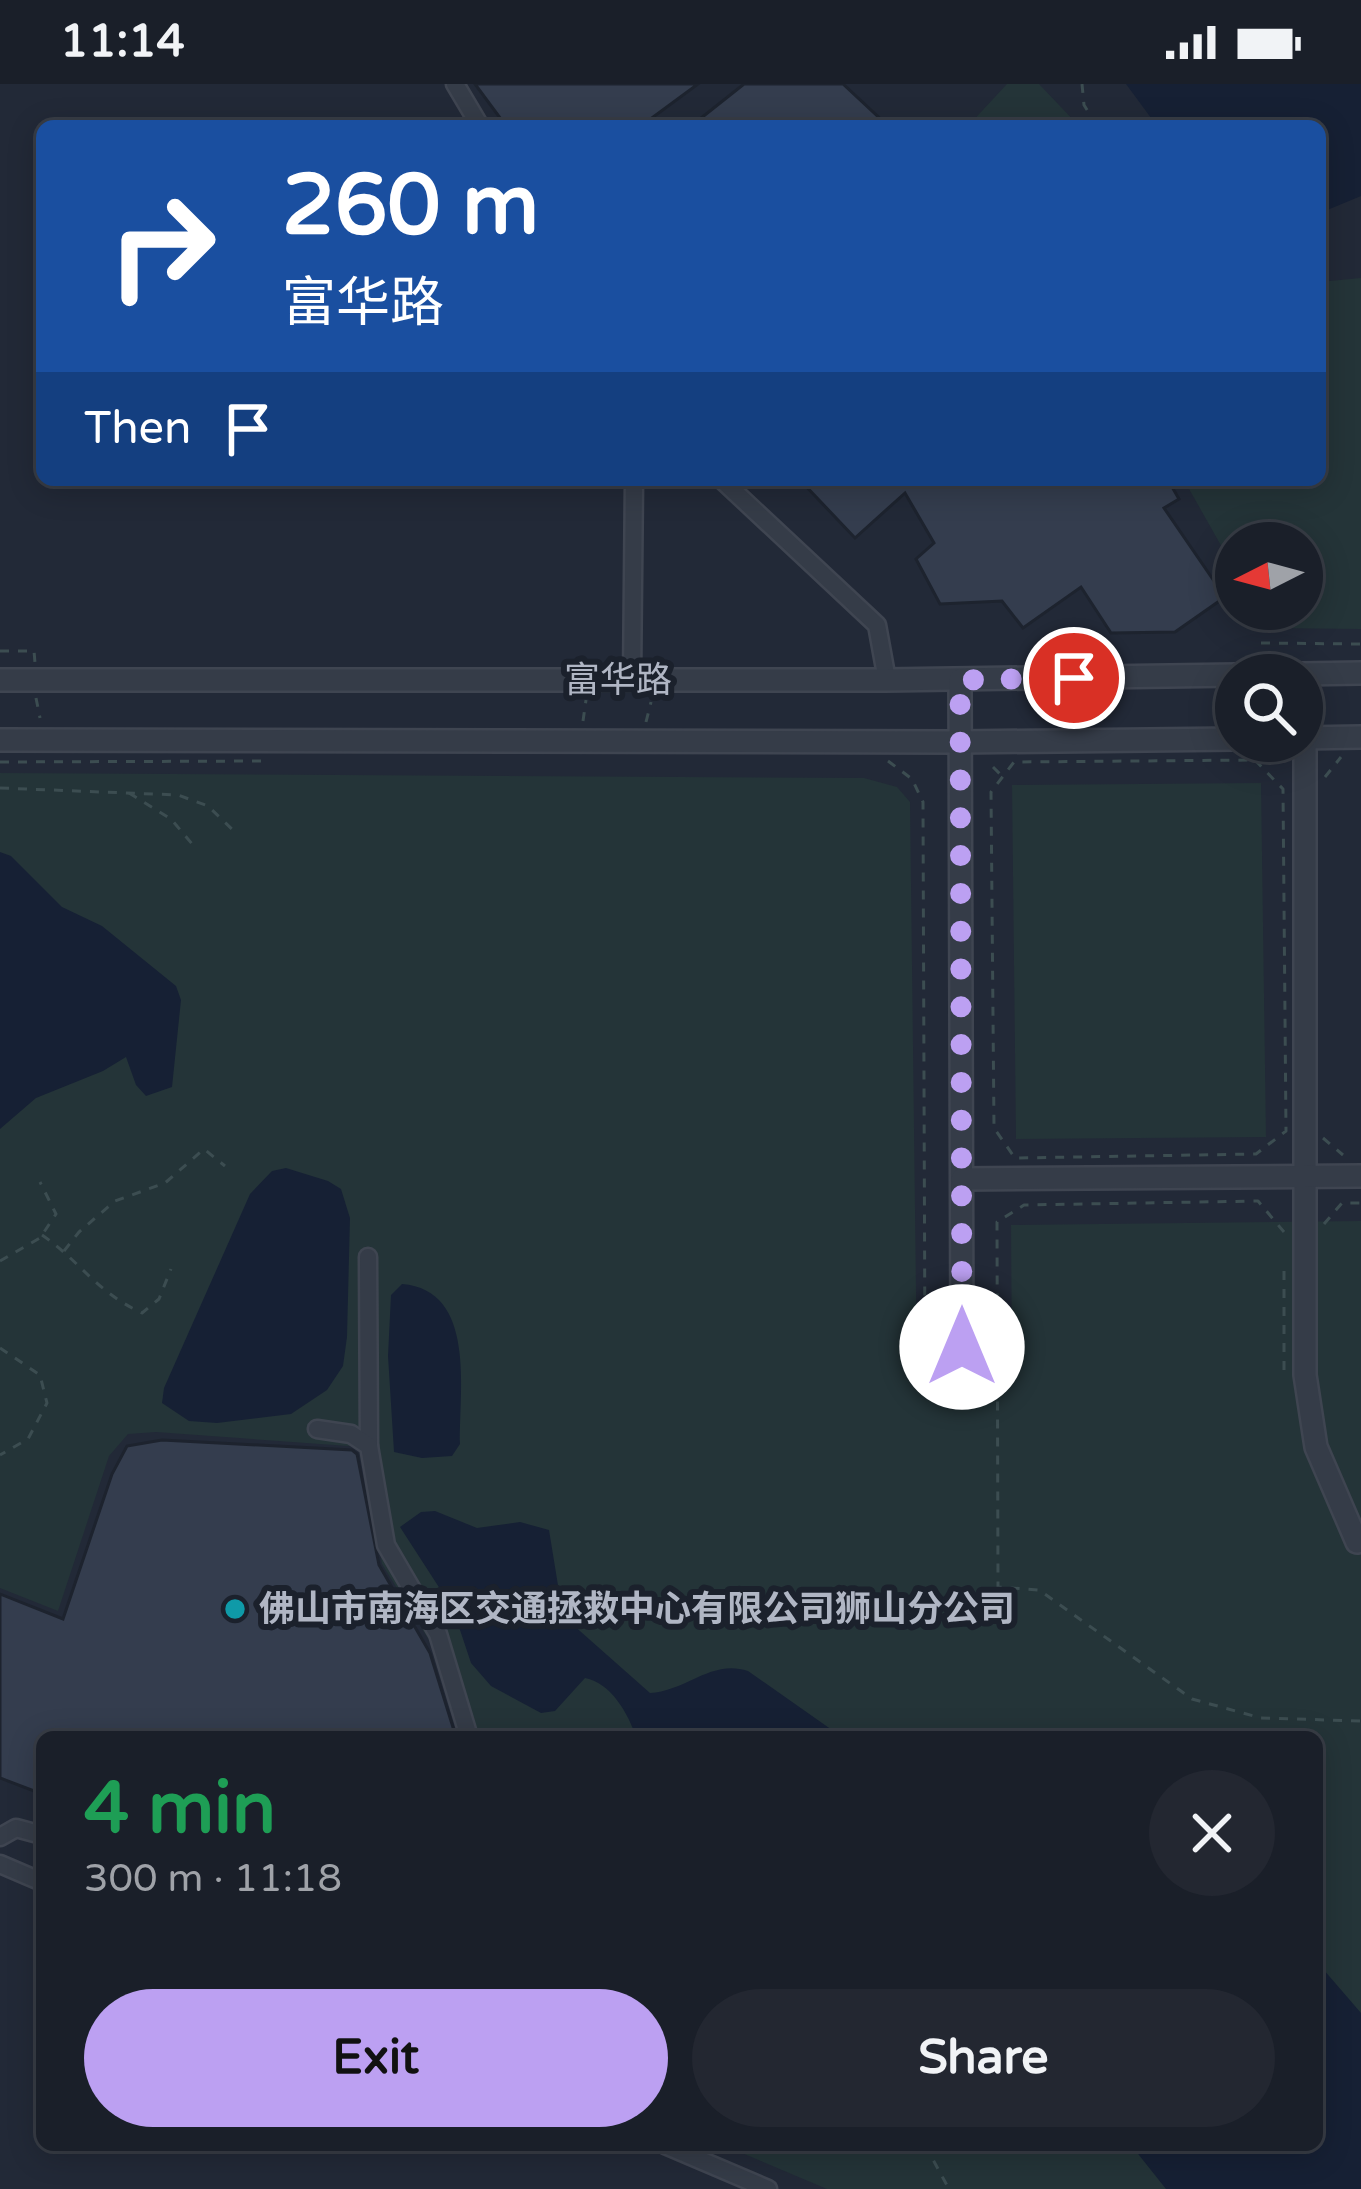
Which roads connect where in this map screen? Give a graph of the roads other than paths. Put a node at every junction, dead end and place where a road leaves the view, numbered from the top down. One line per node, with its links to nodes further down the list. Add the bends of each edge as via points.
1 (455, 84): 2 (street)
2 (476, 120)
3 (634, 486): 9 (street)
4 (728, 486): 10 (street, via 878,626)
5 (1361, 673): 6 (street)
6 (1323, 674)
7 (1215, 675): 11 (street, 富华路)
8 (0, 680): 9 (street, 富华路)
9 (632, 680): 10 (street, 富华路)
10 (887, 680): 11 (street, 富华路)
11 (960, 680): 16 (street)
12 (1361, 737): 13 (street)
13 (1323, 738)
14 (1215, 739): 16 (street, 富华路)
15 (0, 740): 16 (street, 富华路)
16 (960, 742): 20 (street)
17 (1304, 762): 18 (street)
18 (1304, 1176): 19 (street); 20 (street); 25 (street, via 1305,1375 1316,1448)
19 (1361, 1176)
20 (962, 1178): 22 (street)
21 (368, 1257): 24 (street)
22 (962, 1347)
23 (317, 1429): 24 (street)
24 (370, 1446): 26 (street, via 386,1545 438,1634)
25 (1357, 1542)
26 (467, 1731)
27 (36, 1833): 28 (street, via 16,1828)
28 (0, 1837)
29 (0, 1864): 30 (street)
30 (36, 1879)
31 (679, 2151): 32 (street)
32 (768, 2189)

